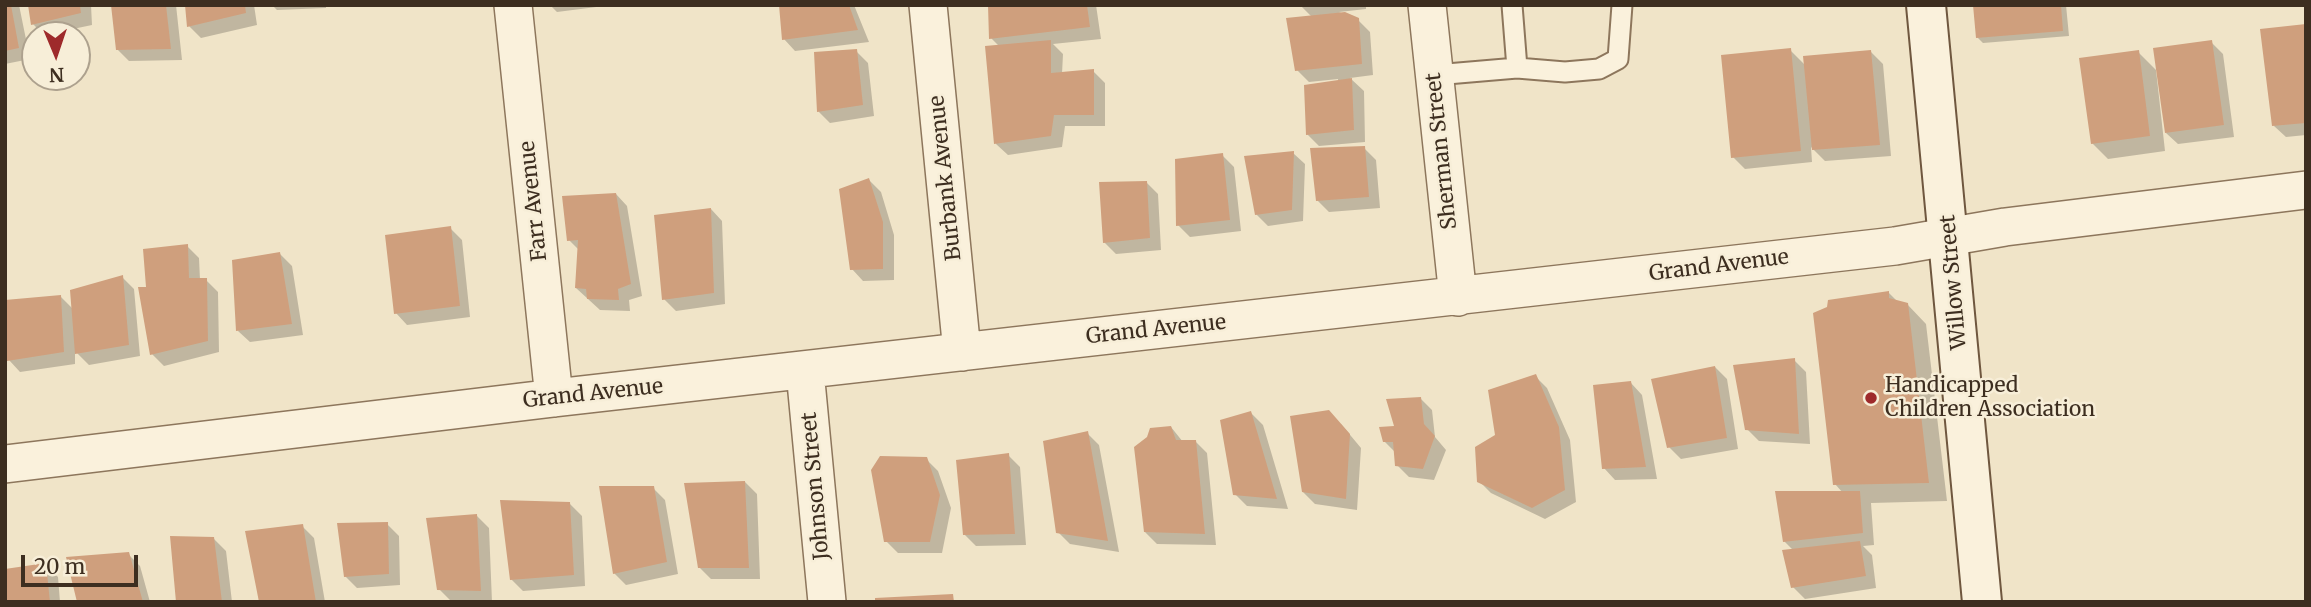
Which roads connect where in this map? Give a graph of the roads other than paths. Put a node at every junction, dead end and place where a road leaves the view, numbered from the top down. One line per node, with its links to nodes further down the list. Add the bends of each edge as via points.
1 (513, 5): 14 (street, Farr Avenue)
2 (928, 5): 12 (street, Burbank Avenue)
3 (1427, 5): 8 (street, Sherman Street)
4 (1512, 5): 7 (lane)
5 (1622, 5): 7 (lane, via 1618,59 1600,69)
6 (1926, 5): 10 (street, Willow Street)
7 (1517, 68): 8 (lane)
8 (1435, 75): 11 (street, Sherman Street)
9 (2306, 190): 10 (street, Grand Avenue)
10 (1950, 236): 11 (street, Grand Avenue); 17 (street, Willow Street)
11 (1458, 296): 12 (street, Grand Avenue)
12 (962, 352): 13 (street, Grand Avenue)
13 (805, 371): 14 (street, Grand Avenue); 16 (street, Johnson Street)
14 (554, 398): 15 (street, Grand Avenue)
15 (5, 464)
16 (827, 602)
17 (1982, 602)

